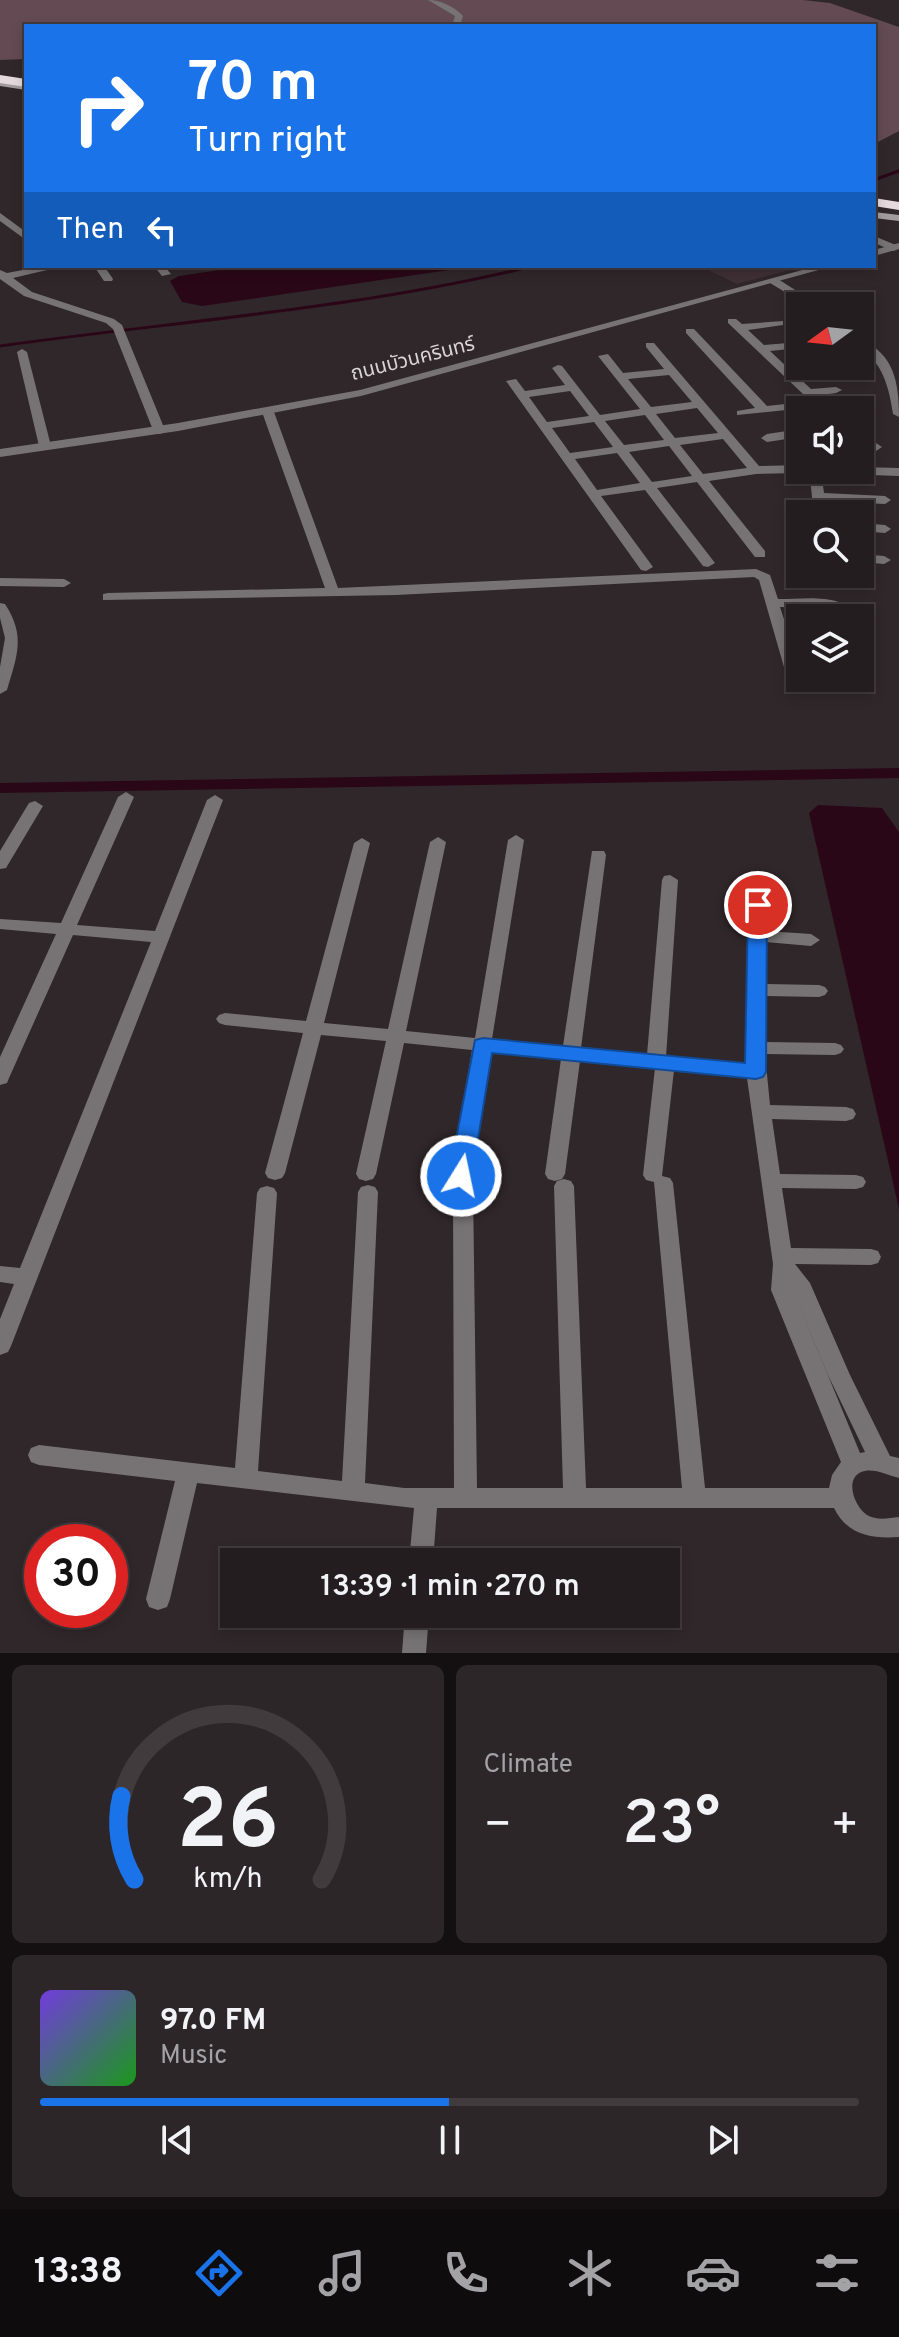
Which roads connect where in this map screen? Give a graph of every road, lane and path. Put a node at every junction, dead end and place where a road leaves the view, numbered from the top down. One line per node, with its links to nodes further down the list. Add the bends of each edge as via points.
1 (432, 0): 2 (street, via 456,13)
2 (457, 24)
3 (0, 79): 4 (highway)
4 (24, 83)
5 (876, 202): 6 (highway)
6 (899, 206)
7 (876, 212): 8 (highway)
8 (899, 216)
9 (0, 217): 10 (street); 11 (street)
10 (24, 224)
11 (24, 235)
12 (876, 240): 13 (street)
13 (896, 249): 14 (street)
14 (876, 253)
15 (46, 268): 18 (street)
16 (100, 268): 19 (street)
17 (821, 268): 20 (street, ถนนบัวนครินทร์)
18 (2, 275): 53 (street, via 28,294 110,321 121,333)
19 (108, 279)
20 (770, 282): 21 (street); 22 (street); 48 (street, ถนนบัวนครินทร์, via 425,377)
21 (789, 292)
22 (786, 294)
23 (779, 323): 28 (street, via 736,324)
24 (690, 331): 46 (street)
25 (650, 345): 34 (street)
26 (786, 346): 28 (street)
27 (874, 346): 33 (street)
28 (762, 349): 35 (street)
29 (22, 352): 58 (street)
30 (874, 354): 50 (street, via 893,377)
31 (604, 356): 37 (street)
32 (558, 368): 39 (street)
33 (899, 370)
34 (672, 371): 37 (street); 44 (street)
35 (783, 371): 36 (street); 42 (street)
36 (786, 371)
37 (620, 377): 47 (street)
38 (512, 381): 41 (street)
39 (573, 387): 41 (street); 51 (street)
40 (836, 390): 43 (street)
41 (521, 395): 52 (street)
42 (805, 396)
43 (824, 396)
44 (700, 404): 47 (street); 54 (street)
45 (786, 407): 46 (street)
46 (764, 410): 49 (street)
47 (647, 411): 51 (street); 57 (street)
48 (268, 412): 53 (street, ถนนบัวนครินทร์); 82 (street)
49 (741, 413)
50 (899, 414)
51 (596, 417): 52 (street); 59 (street)
52 (543, 426): 61 (street)
53 (159, 430): 58 (street, ถนนบัวนครินทร์)
54 (726, 435): 57 (street); 63 (street)
55 (786, 435): 56 (street)
56 (767, 438)
57 (673, 442): 59 (street); 66 (street)
58 (45, 446): 60 (street, ถนนบัวนครินทร์)
59 (620, 449): 61 (street); 68 (street)
60 (0, 453)
61 (565, 457): 69 (street)
62 (786, 469): 63 (street)
63 (756, 470): 66 (street)
64 (874, 471): 65 (street)
65 (899, 472)
66 (702, 478): 68 (street); 75 (street)
67 (817, 484): 70 (street)
68 (648, 486): 69 (street); 78 (street)
69 (592, 494): 79 (street)
70 (819, 497): 71 (street); 72 (street)
71 (819, 500)
72 (885, 500)
73 (874, 528): 74 (street)
74 (885, 529)
75 (760, 554)
76 (874, 559): 77 (street)
77 (884, 560)
78 (708, 563)
79 (646, 567)
80 (0, 582): 81 (street)
81 (64, 583)
82 (333, 592): 83 (street); 84 (street, via 743,572 765,578)
83 (108, 597)
84 (772, 603): 85 (street); 88 (street)
85 (836, 604)
86 (0, 607): 87 (street, via 11,622)
87 (7, 646): 89 (street)
88 (786, 650)
89 (0, 690)
90 (126, 797): 101 (street)
91 (215, 800): 103 (street)
92 (35, 806): 97 (street)
93 (516, 840): 110 (street)
94 (438, 842): 109 (street)
95 (362, 843): 108 (street)
96 (598, 855): 113 (street)
97 (0, 864)
98 (670, 880): 114 (street)
99 (758, 905): 102 (street)
100 (0, 924): 101 (street)
101 (68, 929): 103 (street); 116 (street)
102 (757, 936): 104 (street); 105 (street)
103 (162, 937): 124 (street)
104 (811, 940)
105 (755, 990): 106 (street); 111 (street)
106 (819, 991)
107 (225, 1019): 108 (street)
108 (311, 1028): 109 (street); 131 (street, via 271,1183)
109 (395, 1036): 110 (street); 132 (street, via 367,1183)
110 (483, 1045): 113 (street); 134 (street, via 462,1182)
111 (755, 1048): 112 (street); 115 (street)
112 (835, 1049)
113 (572, 1054): 114 (street); 135 (street, via 560,1180)
114 (661, 1062): 115 (street); 136 (street, via 658,1179)
115 (756, 1072): 117 (street)
116 (0, 1078)
117 (761, 1112): 118 (street); 119 (street)
118 (846, 1114)
119 (771, 1181): 120 (street); 122 (street)
120 (856, 1182)
121 (871, 1257): 122 (street)
122 (783, 1260): 126 (street, via 781,1290)
123 (0, 1274): 124 (street)
124 (27, 1277): 125 (street)
125 (0, 1346)
126 (828, 1377): 128 (street); 129 (street)
127 (39, 1455): 130 (street)
128 (853, 1464): 129 (street); 137 (street, via 843,1474)
129 (890, 1465)
130 (188, 1473): 131 (street); 140 (street)
131 (246, 1480): 132 (street)
132 (353, 1492): 133 (street)
133 (426, 1498): 134 (street); 139 (street)
134 (466, 1498): 135 (street)
135 (575, 1498): 136 (street)
136 (695, 1498): 137 (street)
137 (840, 1498): 138 (street, via 863,1524)
138 (899, 1527)
139 (422, 1548)
140 (158, 1599)
141 (416, 1628): 142 (street)
142 (414, 1653)

